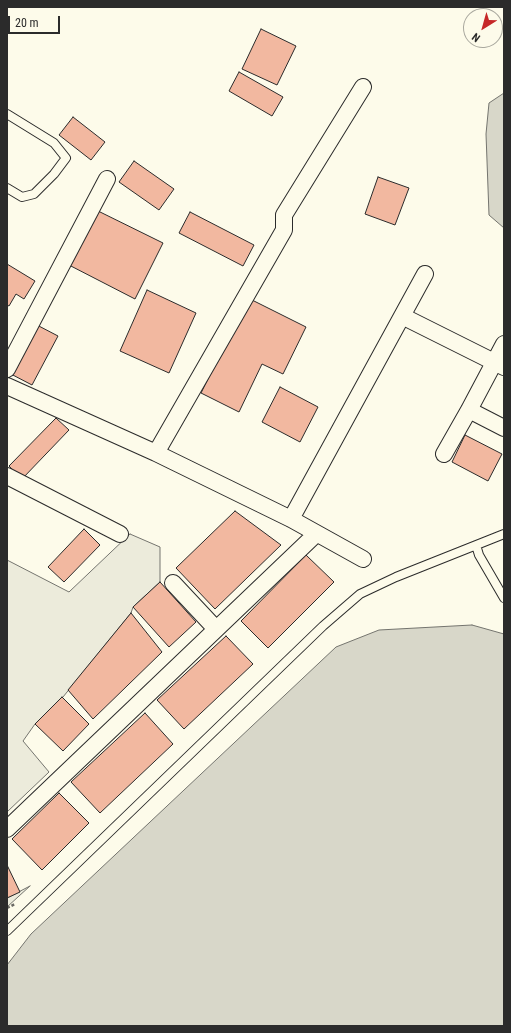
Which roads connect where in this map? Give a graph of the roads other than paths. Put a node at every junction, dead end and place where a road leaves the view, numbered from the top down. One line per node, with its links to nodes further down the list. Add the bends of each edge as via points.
1 (363, 87): 13 (street, via 284,215 284,230)
2 (7, 114): 4 (lane, via 54,143 66,158 34,194 22,197)
3 (107, 179): 9 (street)
4 (7, 188)
5 (425, 274): 6 (street)
6 (402, 316): 8 (street); 16 (street)
7 (504, 344): 8 (street)
8 (499, 365): 11 (street)
9 (7, 369)
10 (7, 386): 13 (street)
11 (469, 410): 12 (street); 14 (street)
12 (504, 428)
13 (156, 453): 16 (street)
14 (444, 454)
15 (7, 476): 17 (street)
16 (291, 519): 18 (street)
17 (120, 534)
18 (316, 534): 21 (street); 24 (street)
19 (504, 534): 20 (lane)
20 (476, 545): 23 (lane, via 479,555); 26 (lane, via 360,594 323,626)
21 (363, 559)
22 (173, 583): 24 (street)
23 (504, 598)
24 (216, 628): 25 (street)
25 (7, 829)
26 (7, 931)

